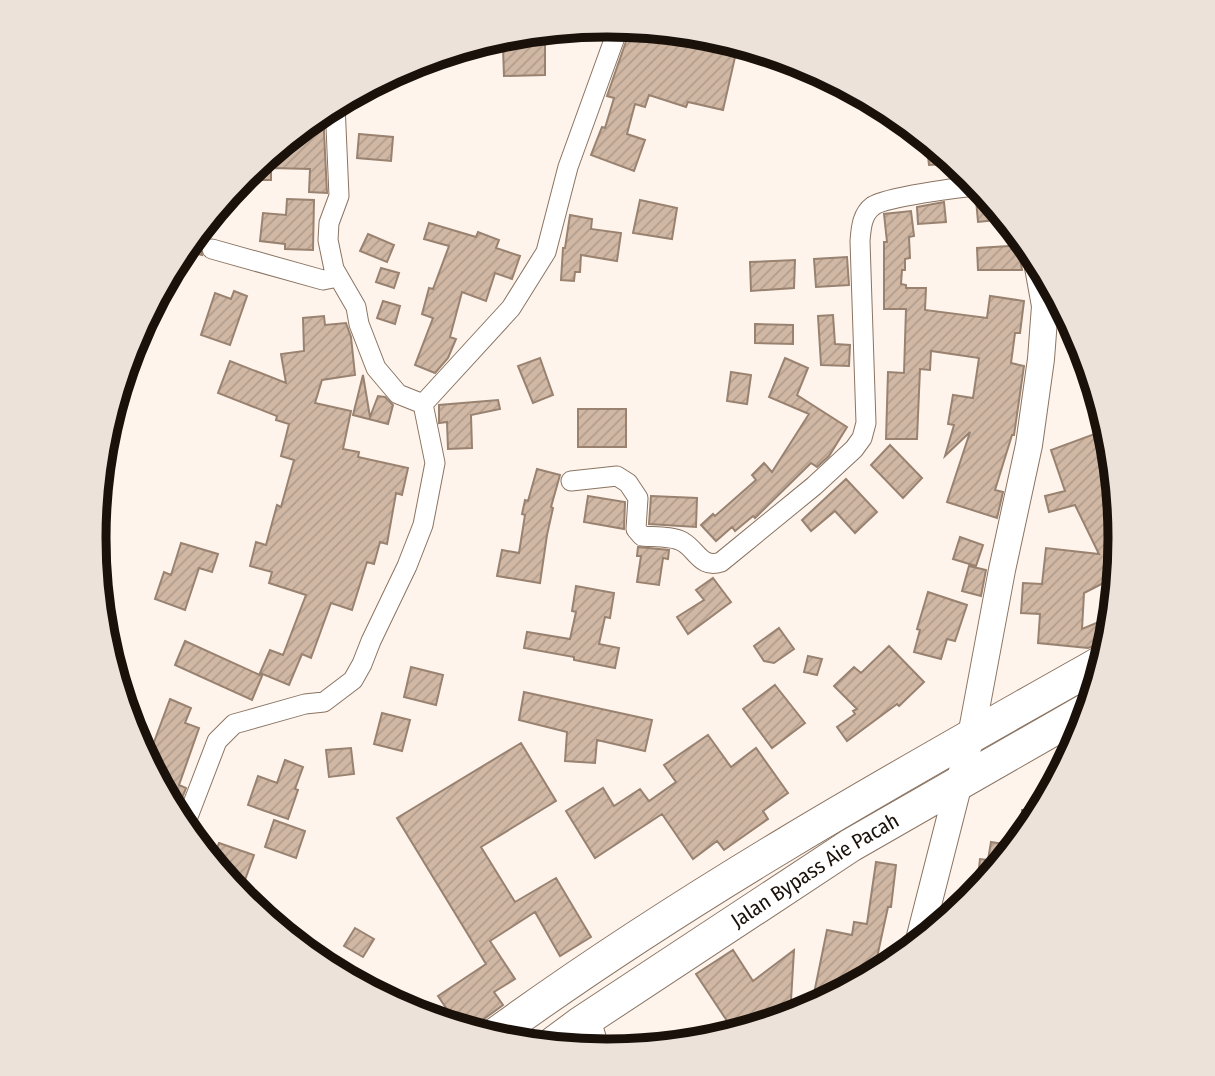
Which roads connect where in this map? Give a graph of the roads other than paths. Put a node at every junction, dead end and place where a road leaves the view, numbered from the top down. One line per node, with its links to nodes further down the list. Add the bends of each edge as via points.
1 (615, 37): 7 (street, via 568,167 546,252 511,308)
2 (336, 117): 5 (street, via 339,196 328,240)
3 (966, 188): 8 (street, via 889,201 866,213 860,241 866,424 862,438 814,486 721,562 705,563 682,540 642,536 636,529 638,498 617,476)
4 (212, 249): 5 (street, via 323,280)
5 (338, 277): 7 (street, via 356,307 376,368 398,394)
6 (1041, 286): 11 (main road, via 1045,306 1031,432)
7 (423, 404): 13 (street, via 435,463 423,525 353,680 324,702 234,724 217,741)
8 (571, 481)
9 (1092, 668): 11 (highway)
10 (1076, 716): 12 (highway, Jalan Bypass Aie Pacah)
11 (971, 736): 12 (main road); 16 (highway, via 750,866 566,983)
12 (960, 783): 14 (main road); 15 (highway, Jalan Bypass Aie Pacah, via 850,845)
13 (189, 813)
14 (922, 928)
15 (581, 1023): 17 (highway, Jalan Bypass Aie Pacah); 18 (street, via 591,1020)
16 (504, 1028)
17 (563, 1037)
18 (597, 1039)

